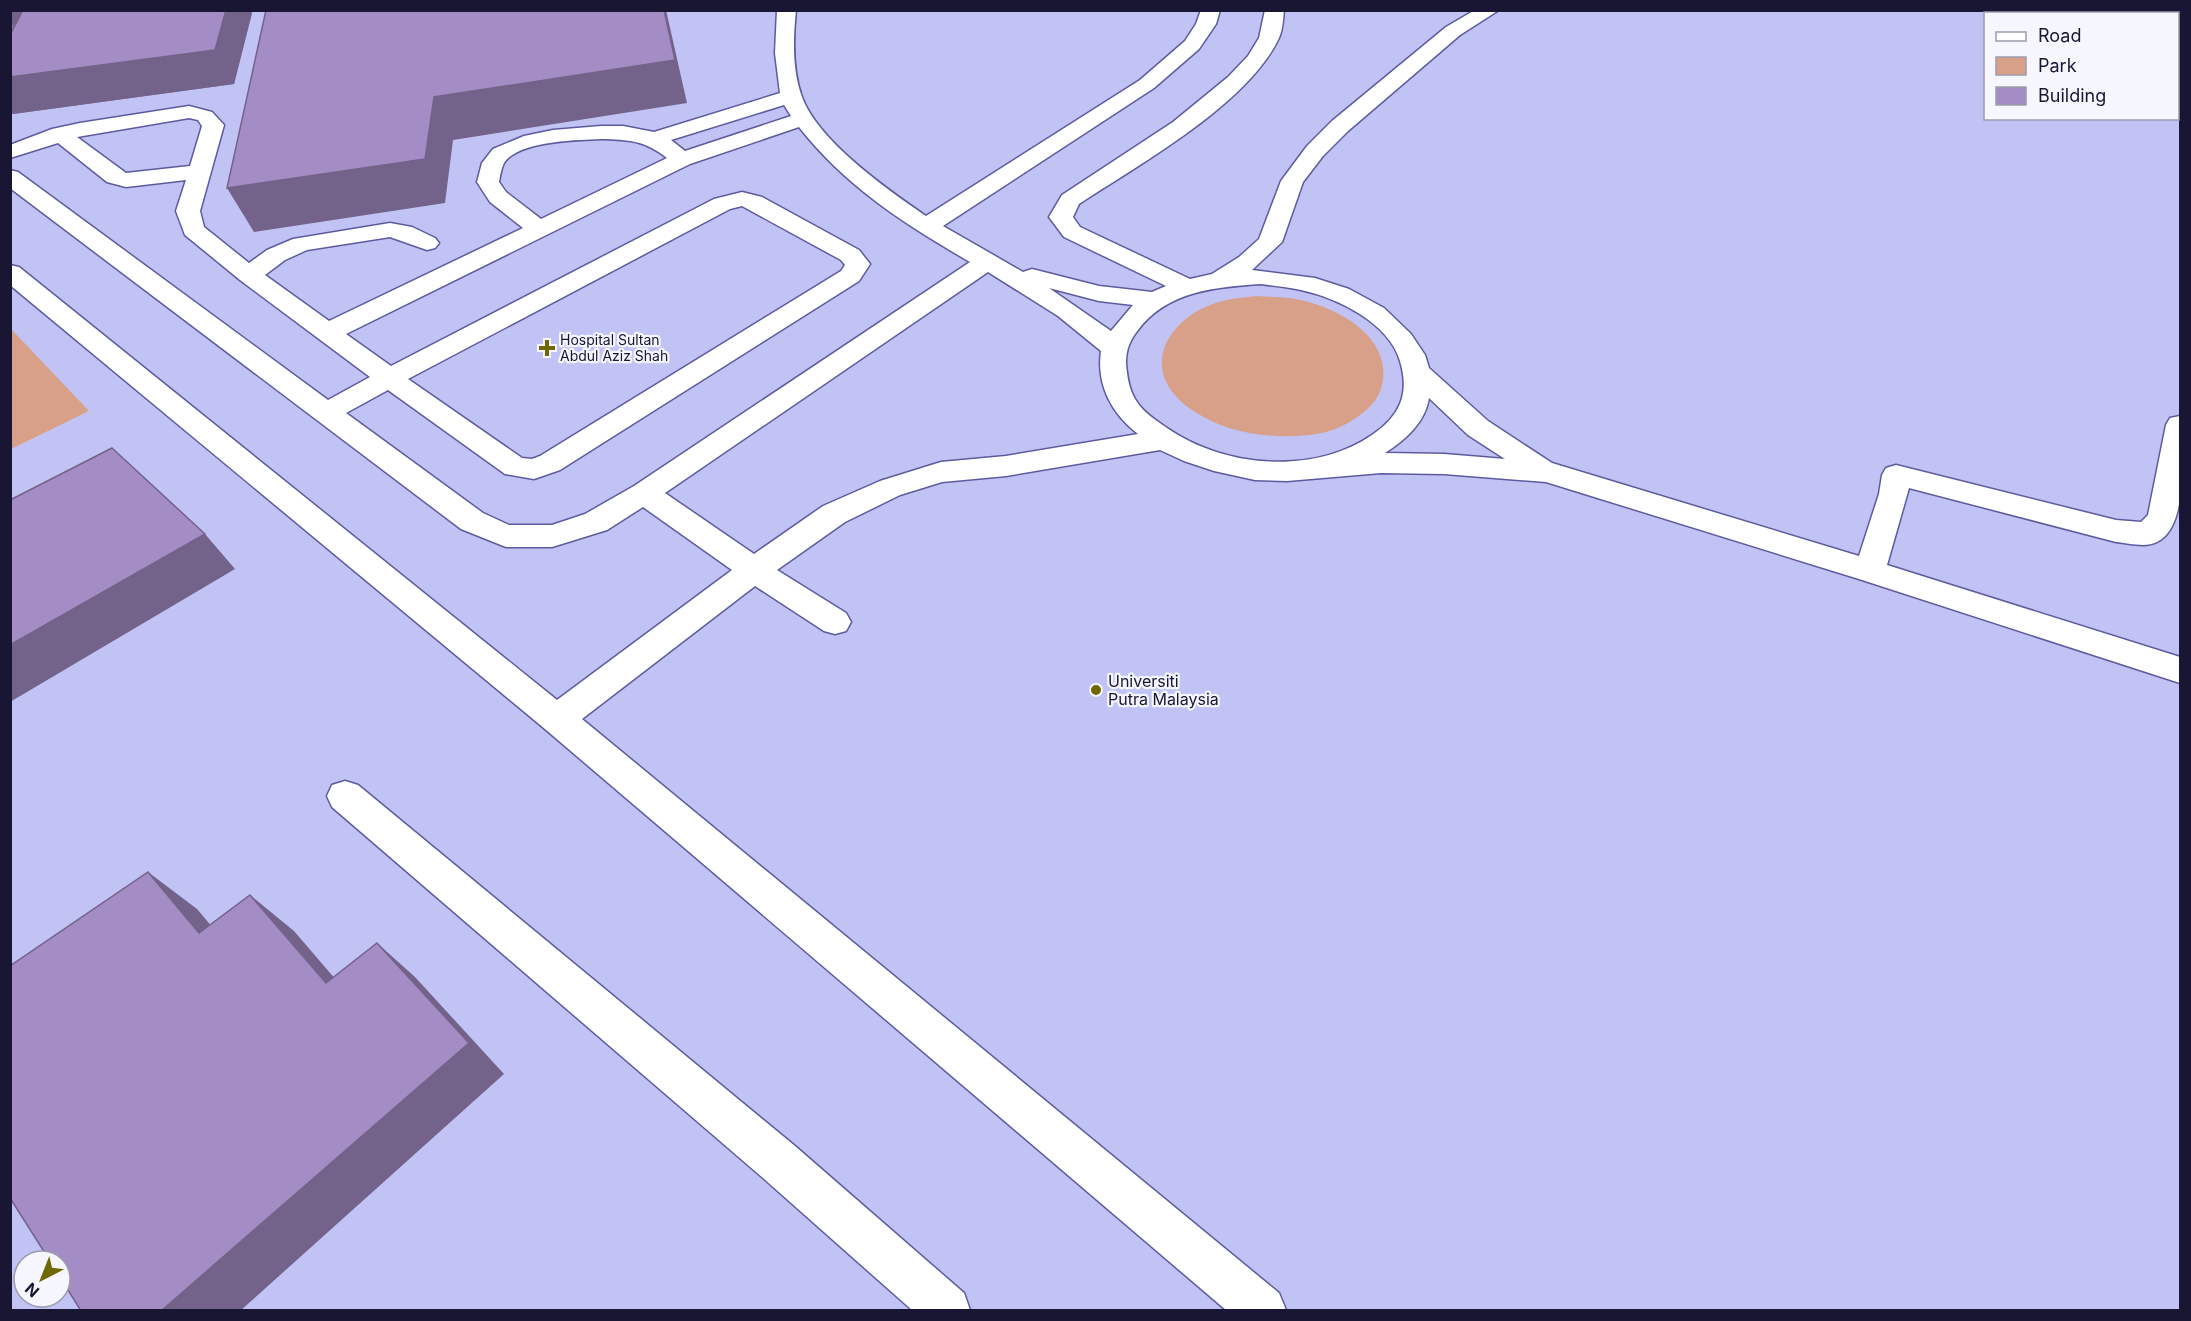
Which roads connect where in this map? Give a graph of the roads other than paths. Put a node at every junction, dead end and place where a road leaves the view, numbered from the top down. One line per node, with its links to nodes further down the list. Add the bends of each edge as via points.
1 (787, 10): 5 (street, via 783,36)
2 (1210, 10): 13 (street, via 1192,45 1147,84)
3 (1275, 10): 22 (street, via 1269,38 1243,75 1195,114 1070,200 1061,217 1072,232)
4 (1490, 10): 15 (street, via 1453,31 1340,126 1315,152 1292,181)
5 (791, 96): 6 (street); 8 (street)
6 (803, 119): 10 (street); 13 (street, via 841,164)
7 (60, 134): 9 (street); 11 (street, via 115,177 126,180); 11 (street, via 111,122 189,112 205,116 213,125)
8 (654, 139): 10 (street); 14 (street, via 591,132 522,144 502,153 492,164 488,182 498,197)
9 (10, 152)
10 (682, 159): 14 (street)
11 (200, 172): 19 (street, via 188,211 193,230)
12 (10, 177): 29 (street)
13 (926, 226): 17 (street)
14 (538, 228): 24 (street)
15 (1270, 242): 20 (street); 21 (street, via 1284,264)
16 (427, 243): 19 (street, via 404,232 390,231 301,244 276,255)
17 (988, 261): 23 (street, via 1050,283); 25 (street, via 1068,311); 35 (street)
18 (10, 272): 40 (street)
19 (249, 275): 24 (street)
20 (1222, 278): 21 (street, via 1261,277); 22 (street)
21 (1306, 283): 26 (street, via 1347,297 1381,318 1406,344)
22 (1186, 286): 23 (street)
23 (1154, 300): 25 (street, via 1130,319)
24 (326, 333): 27 (street)
25 (1113, 348): 28 (street, via 1113,379)
26 (1418, 374): 33 (street, via 1415,404 1397,432 1361,455); 34 (street, via 1478,428)
27 (389, 378): 27 (street, via 722,204 754,202 850,255 858,264 850,276 550,463 534,469 515,467); 29 (street)
28 (1129, 411): 31 (street); 32 (street)
29 (326, 412): 35 (street, via 472,521 506,536 552,536 596,522)
30 (2181, 425): 37 (street, via 2162,519 2148,534 2116,531 1896,475 1894,494)
31 (1161, 440): 32 (street); 33 (street, via 1207,461 1260,471)
32 (1075, 455): 36 (street, via 941,472 890,488 834,514)
33 (1314, 469): 34 (street, via 1381,463)
34 (1547, 472): 37 (street)
35 (644, 493): 36 (street)
36 (754, 570): 38 (street); 40 (street)
37 (1870, 571): 39 (street)
38 (835, 622)
39 (2181, 670)
40 (557, 719): 43 (street)
41 (345, 796): 42 (street, via 779,1162)
42 (947, 1311)
43 (1262, 1311)

